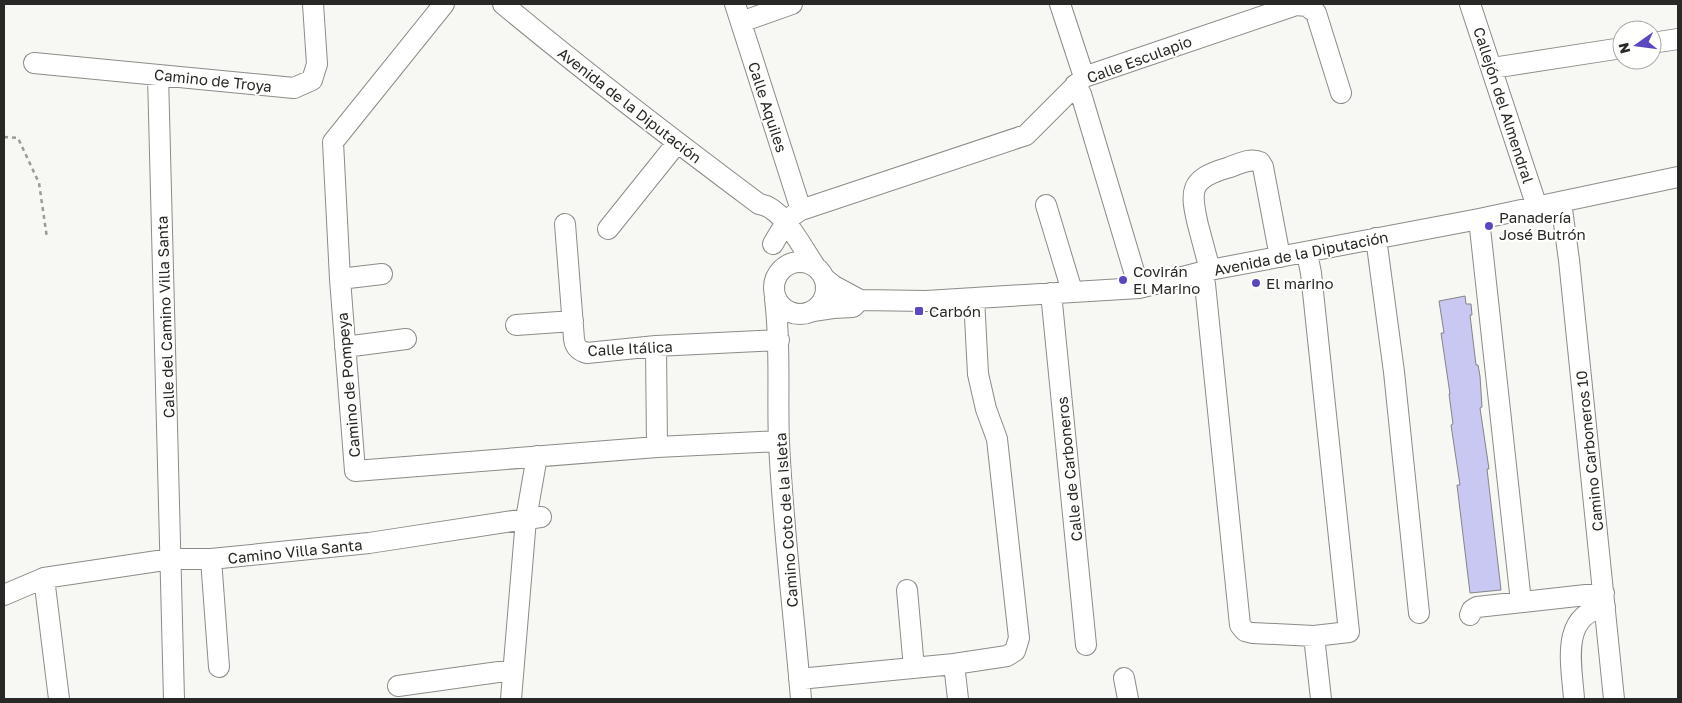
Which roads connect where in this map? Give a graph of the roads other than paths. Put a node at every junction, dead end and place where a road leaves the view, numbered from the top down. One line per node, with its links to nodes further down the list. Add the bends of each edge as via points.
1 (313, 4): 13 (street, Camino de Troya, via 317,64 312,80 294,88)
2 (444, 4): 34 (street, Camino de Pompeya, via 332,142)
3 (503, 4): 16 (street, Avenida de la Diputación)
4 (792, 4): 7 (street)
5 (1060, 4): 14 (street)
6 (1470, 4): 12 (street, Callejón del Almendral)
7 (738, 13): 22 (street, Calle Aquiles)
8 (1678, 39): 9 (street)
9 (1662, 41)
10 (1612, 50): 12 (street)
11 (34, 63): 13 (street, Camino de Troya)
12 (1492, 68): 21 (street, Callejón del Almendral)
13 (158, 75): 52 (street, Calle del Camino Villa Santa)
14 (1080, 81): 15 (street, Calle Esculapio, via 1302,4 1316,13); 22 (street, Calle Esculapio, via 1026,136); 35 (street, via 1081,94)
15 (1341, 93)
16 (677, 143): 19 (street, Avenida de la Diputación); 25 (street)
17 (1678, 177): 18 (street, Avenida de la Diputación)
18 (1561, 202): 21 (street, Avenida de la Diputación); 57 (street, Camino Carboneros 10)
19 (759, 204): 22 (street, Avenida de la Diputación); 27 (street, via 759,212)
20 (1046, 205): 36 (street)
21 (1537, 207): 23 (street, Avenida de la Diputación)
22 (793, 217): 27 (street); 31 (street, Avenida de la Diputación, via 793,231)
23 (1479, 219): 26 (street, Avenida de la Diputación); 58 (street)
24 (565, 224): 42 (street, Calle Itálica)
25 (608, 229)
26 (1376, 238): 28 (street, Avenida de la Diputación); 59 (street, via 1394,372)
27 (773, 244): 33 (street, via 777,260)
28 (1307, 252): 29 (street, Avenida de la Diputación); 61 (street, via 1349,632)
29 (1280, 258): 30 (street, Avenida de la Diputación); 30 (street, via 1263,167 1260,162 1251,160 1209,173 1194,189 1193,206)
30 (1206, 271): 35 (street, Avenida de la Diputación); 61 (street, via 1240,625 1253,633)
31 (819, 272): 33 (street, via 808,263 793,263); 40 (street, Avenida de la Diputación, via 834,286); 41 (street, via 826,293)
32 (382, 274): 34 (street)
33 (776, 277): 39 (street)
34 (340, 279): 47 (street, Camino de Pompeya)
35 (1139, 288): 36 (street, Avenida de la Diputación)
36 (1072, 291): 37 (street, Avenida de la Diputación)
37 (1051, 293): 38 (street, Avenida de la Diputación); 62 (street, Calle de Carboneros)
38 (974, 298): 40 (street, Avenida de la Diputación); 63 (street, via 978,374 997,439 1019,643 1007,656)
39 (775, 299): 41 (street, via 792,314); 45 (street, Camino Coto de la Isleta)
40 (860, 300): 41 (street, Avenida de la Diputación, via 853,306)
41 (810, 313): 45 (street, via 792,325)
42 (573, 321): 43 (street); 46 (street, Calle Itálica, via 574,343 583,352)
43 (516, 325)
44 (406, 339): 47 (street)
45 (779, 340): 46 (street, Calle Itálica); 48 (street, Camino Coto de la Isleta)
46 (656, 346): 49 (street)
47 (345, 347): 50 (street, Camino de Pompeya, via 355,471)
48 (779, 442): 49 (street, Camino de Pompeya); 68 (street, Camino Coto de la Isleta)
49 (657, 447): 50 (street, Camino de Pompeya)
50 (537, 456): 51 (street)
51 (534, 518): 53 (street, Camino Villa Santa, via 369,543); 66 (street)
52 (172, 559): 53 (street, Camino Villa Santa); 54 (street, Camino Villa Santa); 71 (street, Calle del Camino Villa Santa)
53 (212, 560): 64 (street)
54 (44, 578): 56 (street, Camino Villa Santa); 70 (street)
55 (907, 590): 65 (street)
56 (4, 595)
57 (1604, 600): 58 (street); 77 (street, via 1582,617 1574,632 1570,650); 78 (street, Camino Carboneros 10)
58 (1521, 602): 60 (street, via 1477,607)
59 (1419, 613)
60 (1470, 615)
61 (1314, 640): 76 (street)
62 (1086, 645)
63 (954, 664): 65 (street); 74 (street)
64 (219, 667)
65 (914, 668): 68 (street)
66 (514, 670): 69 (street); 72 (street)
67 (1124, 678): 75 (street)
68 (799, 679): 73 (street, Camino Coto de la Isleta)
69 (398, 686)
70 (59, 699)
71 (174, 699)
72 (511, 699)
73 (801, 699)
74 (958, 699)
75 (1128, 699)
76 (1321, 699)
77 (1574, 699)
78 (1614, 699)

